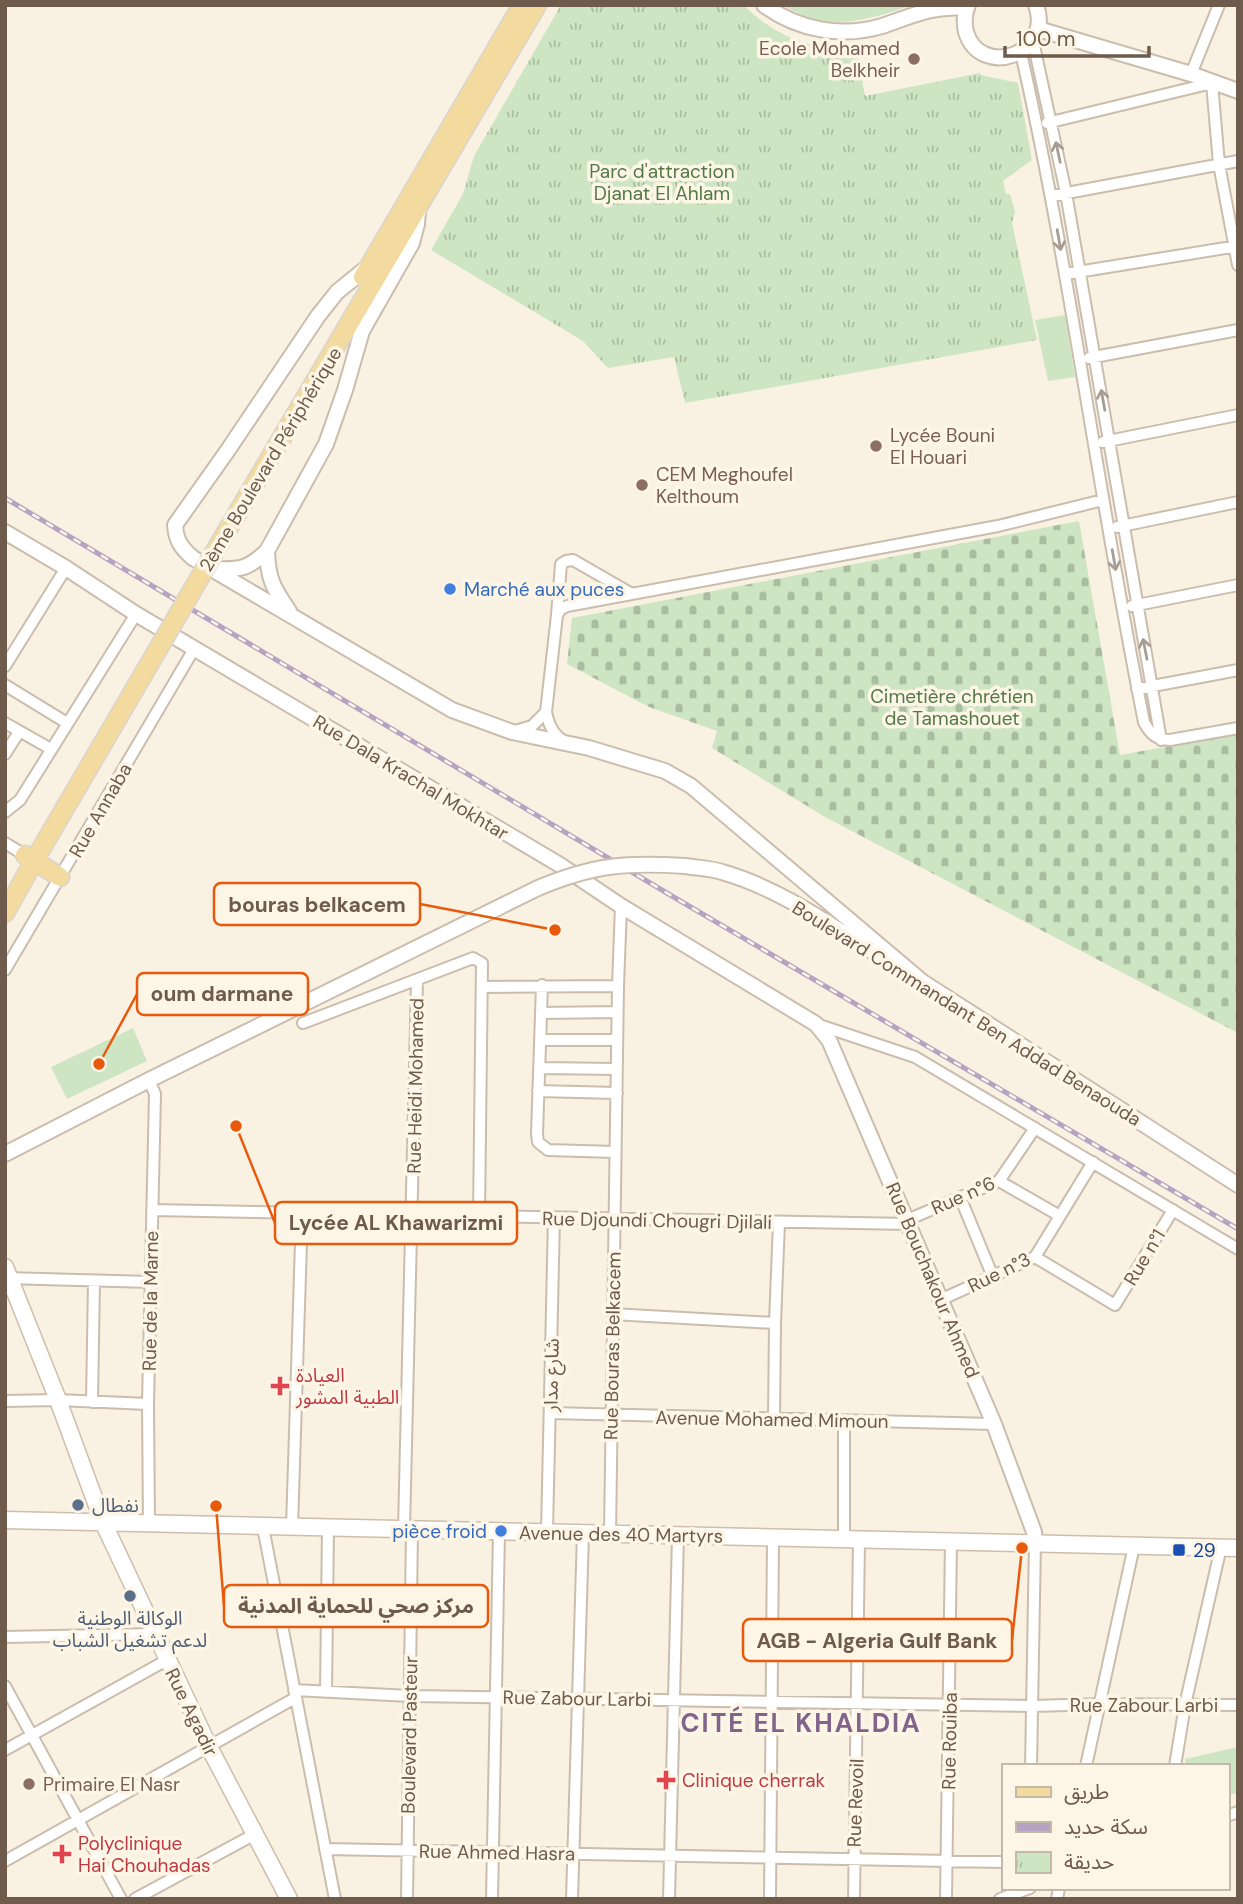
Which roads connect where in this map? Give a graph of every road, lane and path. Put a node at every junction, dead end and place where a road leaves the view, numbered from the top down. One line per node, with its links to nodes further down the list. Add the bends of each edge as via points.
1 (522, 5): 20 (main road, 2ème Boulevard Périphérique)
2 (537, 5): 18 (main road, 2ème Boulevard Périphérique)
3 (764, 5): 6 (street, via 797,24 836,31 880,27 921,11)
4 (1036, 5): 7 (street)
5 (1219, 5): 9 (street)
6 (967, 7): 8 (street, via 964,24 976,49 1005,58)
7 (1036, 35): 8 (street); 9 (street); 12 (street)
8 (1021, 53): 13 (street)
9 (1191, 74): 10 (street)
10 (1212, 83): 11 (street); 12 (street); 15 (street)
11 (1238, 91)
12 (1052, 122): 13 (street); 16 (street, one-way to 12)
13 (1038, 125): 17 (street)
14 (1238, 161): 15 (street)
15 (1219, 164): 16 (street); 19 (street)
16 (1066, 193): 17 (street); 22 (street)
17 (1051, 196): 23 (street, one-way to 23)
18 (418, 208): 35 (main road, 2ème Boulevard Périphérique); 36 (street, via 412,243 362,331 326,444)
19 (1236, 246): 21 (street); 22 (street)
20 (370, 265): 35 (main road, 2ème Boulevard Périphérique); 38 (street, via 337,292 318,316 175,525 183,549)
21 (1238, 265)
22 (1080, 271): 23 (street); 25 (street)
23 (1065, 274): 26 (street)
24 (1238, 330): 25 (street)
25 (1096, 357): 26 (street); 28 (street, one-way to 25)
26 (1080, 360): 29 (street)
27 (1238, 415): 28 (street)
28 (1110, 441): 29 (street); 32 (street)
29 (1094, 444): 30 (street)
30 (1103, 500): 33 (street); 40 (street, via 998,526)
31 (1238, 502): 32 (street)
32 (1124, 526): 33 (street); 41 (street)
33 (1109, 529): 42 (street, one-way to 42)
34 (5, 532): 37 (street, Rue Dala Krachal Mokhtar)
35 (217, 539): 64 (main road, 2ème Boulevard Périphérique)
36 (267, 551): 38 (street, via 238,570); 44 (street, via 273,589)
37 (66, 568): 43 (street, Rue Dala Krachal Mokhtar); 47 (street)
38 (213, 569): 44 (street)
39 (1238, 586): 41 (street)
40 (632, 594): 45 (street, via 567,606); 45 (street, via 573,560 566,561 561,564)
41 (1137, 605): 42 (street); 50 (street, one-way to 41)
42 (1122, 608): 51 (street)
43 (136, 614): 46 (street, Rue Dala Krachal Mokhtar); 54 (street)
44 (292, 615): 57 (street, via 452,710)
45 (557, 615): 52 (street)
46 (194, 649): 65 (street, Rue Annaba); 67 (street, Rue Dala Krachal Mokhtar, via 560,865)
47 (5, 666)
48 (1238, 670): 50 (street)
49 (5, 685): 54 (street)
50 (1152, 685): 51 (street); 58 (street)
51 (1137, 689): 58 (street, via 1147,729)
52 (545, 712): 57 (street, via 532,726); 59 (street, via 553,733)
53 (5, 723): 56 (street)
54 (67, 723): 60 (street)
55 (1238, 728): 58 (street)
56 (19, 732): 60 (street); 61 (street)
57 (512, 732): 59 (street)
58 (1161, 740)
59 (568, 744): 71 (street, via 665,771 691,786)
60 (51, 749): 62 (street, via 20,800)
61 (5, 754)
62 (5, 813)
63 (5, 843): 64 (street)
64 (29, 858): 65 (main road); 66 (main road, 2ème Boulevard Périphérique); 68 (main road, 2ème Boulevard Périphérique)
65 (60, 877): 69 (street, Rue Annaba)
66 (5, 887)
67 (621, 906): 74 (street, Rue Bouras Belkacem); 78 (street, Rue Dala Krachal Mokhtar)
68 (5, 914)
69 (5, 970)
70 (417, 980): 73 (street, via 473,958 482,963); 77 (street); 96 (street, Rue Heidi Mohamed)
71 (926, 984): 83 (street, Boulevard Commandant Ben Addad Benaouda, bridge, via 764,887 720,871 650,863 614,865 538,888); 91 (street, Boulevard Commandant Ben Addad Benaouda)
72 (542, 985): 73 (street); 74 (street); 76 (street)
73 (482, 986): 97 (street)
74 (618, 986): 75 (street, Rue Bouras Belkacem)
75 (617, 1012): 76 (street); 80 (street, Rue Bouras Belkacem)
76 (541, 1013): 79 (street)
77 (303, 1023)
78 (816, 1024): 86 (street, via 915,1057); 102 (street, Rue Bouchakour Ahmed, via 829,1040)
79 (540, 1040): 80 (street); 81 (street)
80 (617, 1040): 82 (street, Rue Bouras Belkacem)
81 (539, 1069): 82 (street); 84 (street)
82 (617, 1069): 85 (street, Rue Bouras Belkacem)
83 (149, 1080): 88 (street); 93 (street, Rue de la Marne, via 155,1094)
84 (538, 1091): 85 (street); 87 (street, via 537,1138 541,1145 548,1150)
85 (617, 1093): 87 (street, Rue Bouras Belkacem)
86 (1034, 1128): 89 (street); 90 (street, Rue n°6)
87 (615, 1152): 100 (street, Rue Bouras Belkacem)
88 (5, 1154)
89 (1093, 1162): 94 (street); 98 (street, Rue n°3)
90 (999, 1181): 92 (street, Rue n°6); 98 (street)
91 (1237, 1185)
92 (960, 1198): 102 (street, Rue n°6); 106 (street)
93 (152, 1210): 95 (street, Rue Djoundi Chougri Djilali); 108 (street, Rue de la Marne)
94 (1173, 1210): 103 (street); 104 (street, Rue n°1, via 1115,1305)
95 (302, 1211): 96 (street, Rue Djoundi Chougri Djilali); 125 (street)
96 (412, 1216): 97 (street, Rue Djoundi Chougri Djilali); 127 (street, Rue Heidi Mohamed)
97 (480, 1216): 99 (street, Rue Djoundi Chougri Djilali)
98 (1060, 1216): 104 (street, Rue n°3)
99 (554, 1218): 100 (street, Rue Djoundi Chougri Djilali); 116 (street, شارع مدار)
100 (614, 1219): 101 (street, Rue Djoundi Chougri Djilali); 110 (street, Rue Bouras Belkacem)
101 (779, 1222): 102 (street, Rue Djoundi Chougri Djilali); 111 (street)
102 (908, 1222): 109 (street, Rue Bouchakour Ahmed)
103 (1238, 1249)
104 (1035, 1257): 106 (street, Rue n°3)
105 (7, 1274): 107 (street); 113 (main road, Rue Agadir)
106 (993, 1277): 109 (street, Rue n°3)
107 (94, 1281): 108 (street); 114 (street)
108 (151, 1282): 115 (street, Rue de la Marne)
109 (940, 1300): 120 (street, Rue Bouchakour Ahmed)
110 (612, 1314): 111 (street); 117 (street, Rue Bouras Belkacem)
111 (775, 1323): 118 (street)
112 (5, 1401): 113 (street)
113 (58, 1401): 114 (street); 122 (main road, Rue Agadir)
114 (93, 1402): 115 (street)
115 (148, 1404): 123 (street, Rue de la Marne)
116 (550, 1413): 117 (street, Avenue Mohamed Mimoun); 129 (street, شارع مدار)
117 (611, 1415): 118 (street, Avenue Mohamed Mimoun); 131 (street, Rue Bouras Belkacem)
118 (774, 1419): 119 (street, Avenue Mohamed Mimoun)
119 (844, 1420): 120 (street, Avenue Mohamed Mimoun); 134 (street, Rue Revoil)
120 (994, 1424): 136 (street, Rue Bouchakour Ahmed)
121 (5, 1520): 122 (main road, Avenue des 40 Martyrs)
122 (103, 1522): 123 (main road, Avenue des 40 Martyrs); 140 (main road, Rue Agadir)
123 (149, 1524): 124 (main road, Avenue des 40 Martyrs)
124 (263, 1527): 125 (main road, Avenue des 40 Martyrs); 145 (street)
125 (292, 1527): 126 (main road, Avenue des 40 Martyrs)
126 (328, 1528): 127 (main road, Avenue des 40 Martyrs); 144 (street)
127 (408, 1529): 128 (main road, Avenue des 40 Martyrs); 146 (street, Boulevard Pasteur)
128 (499, 1532): 129 (main road, Avenue des 40 Martyrs); 147 (street)
129 (547, 1532): 130 (main road, Avenue des 40 Martyrs)
130 (583, 1533): 131 (main road, Avenue des 40 Martyrs); 148 (street)
131 (610, 1534): 132 (main road, Avenue des 40 Martyrs)
132 (678, 1536): 133 (main road, Avenue des 40 Martyrs); 149 (street)
133 (773, 1538): 134 (main road, Avenue des 40 Martyrs); 150 (street)
134 (851, 1540): 135 (main road, Avenue des 40 Martyrs); 151 (street, Rue Revoil)
135 (951, 1541): 136 (main road, Avenue des 40 Martyrs); 152 (street, Rue Rouiba)
136 (1035, 1542): 137 (main road, Avenue des 40 Martyrs); 156 (street)
137 (1134, 1546): 138 (main road, Avenue des 40 Martyrs); 153 (street)
138 (1221, 1547): 139 (main road, Avenue des 40 Martyrs); 154 (street)
139 (1238, 1548)
140 (154, 1634): 141 (street); 142 (main road, Rue Agadir)
141 (5, 1637)
142 (167, 1660): 157 (street); 158 (main road, Rue Agadir)
143 (5, 1686): 157 (street)
144 (326, 1692): 145 (street, Rue Zabour Larbi); 146 (street, Rue Zabour Larbi)
145 (295, 1694): 158 (street); 165 (street)
146 (410, 1696): 147 (street, Rue Zabour Larbi); 166 (street, Boulevard Pasteur)
147 (497, 1697): 148 (street, Rue Zabour Larbi); 167 (street)
148 (578, 1698): 149 (street, Rue Zabour Larbi); 168 (street)
149 (674, 1699): 150 (street, Rue Zabour Larbi); 169 (street)
150 (772, 1701): 151 (street, Rue Zabour Larbi); 170 (street)
151 (858, 1702): 152 (street, Rue Zabour Larbi); 171 (street, Rue Revoil)
152 (950, 1704): 156 (street, Rue Zabour Larbi); 173 (street, Rue Rouiba)
153 (1099, 1704): 154 (street, Rue Zabour Larbi); 156 (street, Rue Zabour Larbi); 161 (street)
154 (1185, 1705): 155 (street, Rue Zabour Larbi); 162 (street)
155 (1238, 1705)
156 (1033, 1706): 160 (street)
157 (32, 1735): 159 (street); 163 (street)
158 (209, 1747): 163 (street); 164 (main road, Rue Agadir)
159 (5, 1750)
160 (1031, 1764)
161 (1086, 1764)
162 (1175, 1764)
163 (79, 1821): 172 (street); 176 (street)
164 (255, 1834): 177 (street); 178 (main road, Rue Agadir)
165 (324, 1849): 166 (street, Rue Ahmed Hasra); 179 (street)
166 (407, 1850): 167 (street, Rue Ahmed Hasra); 180 (street, Boulevard Pasteur)
167 (493, 1852): 168 (street, Rue Ahmed Hasra); 181 (street)
168 (573, 1854): 169 (street, Rue Ahmed Hasra); 182 (street)
169 (670, 1855): 170 (street, Rue Ahmed Hasra); 183 (street)
170 (769, 1857): 171 (street, Rue Ahmed Hasra); 184 (street)
171 (854, 1860): 173 (street, Rue Ahmed Hasra); 185 (street, Rue Revoil)
172 (5, 1861)
173 (946, 1861): 174 (street, Rue Ahmed Hasra); 186 (street, Rue Rouiba)
174 (1002, 1862)
175 (1024, 1890): 187 (street)
176 (121, 1899)
177 (135, 1899)
178 (289, 1899)
179 (335, 1899)
180 (407, 1899)
181 (492, 1899)
182 (572, 1899)
183 (669, 1899)
184 (770, 1899)
185 (854, 1899)
186 (946, 1899)
187 (1000, 1899)

